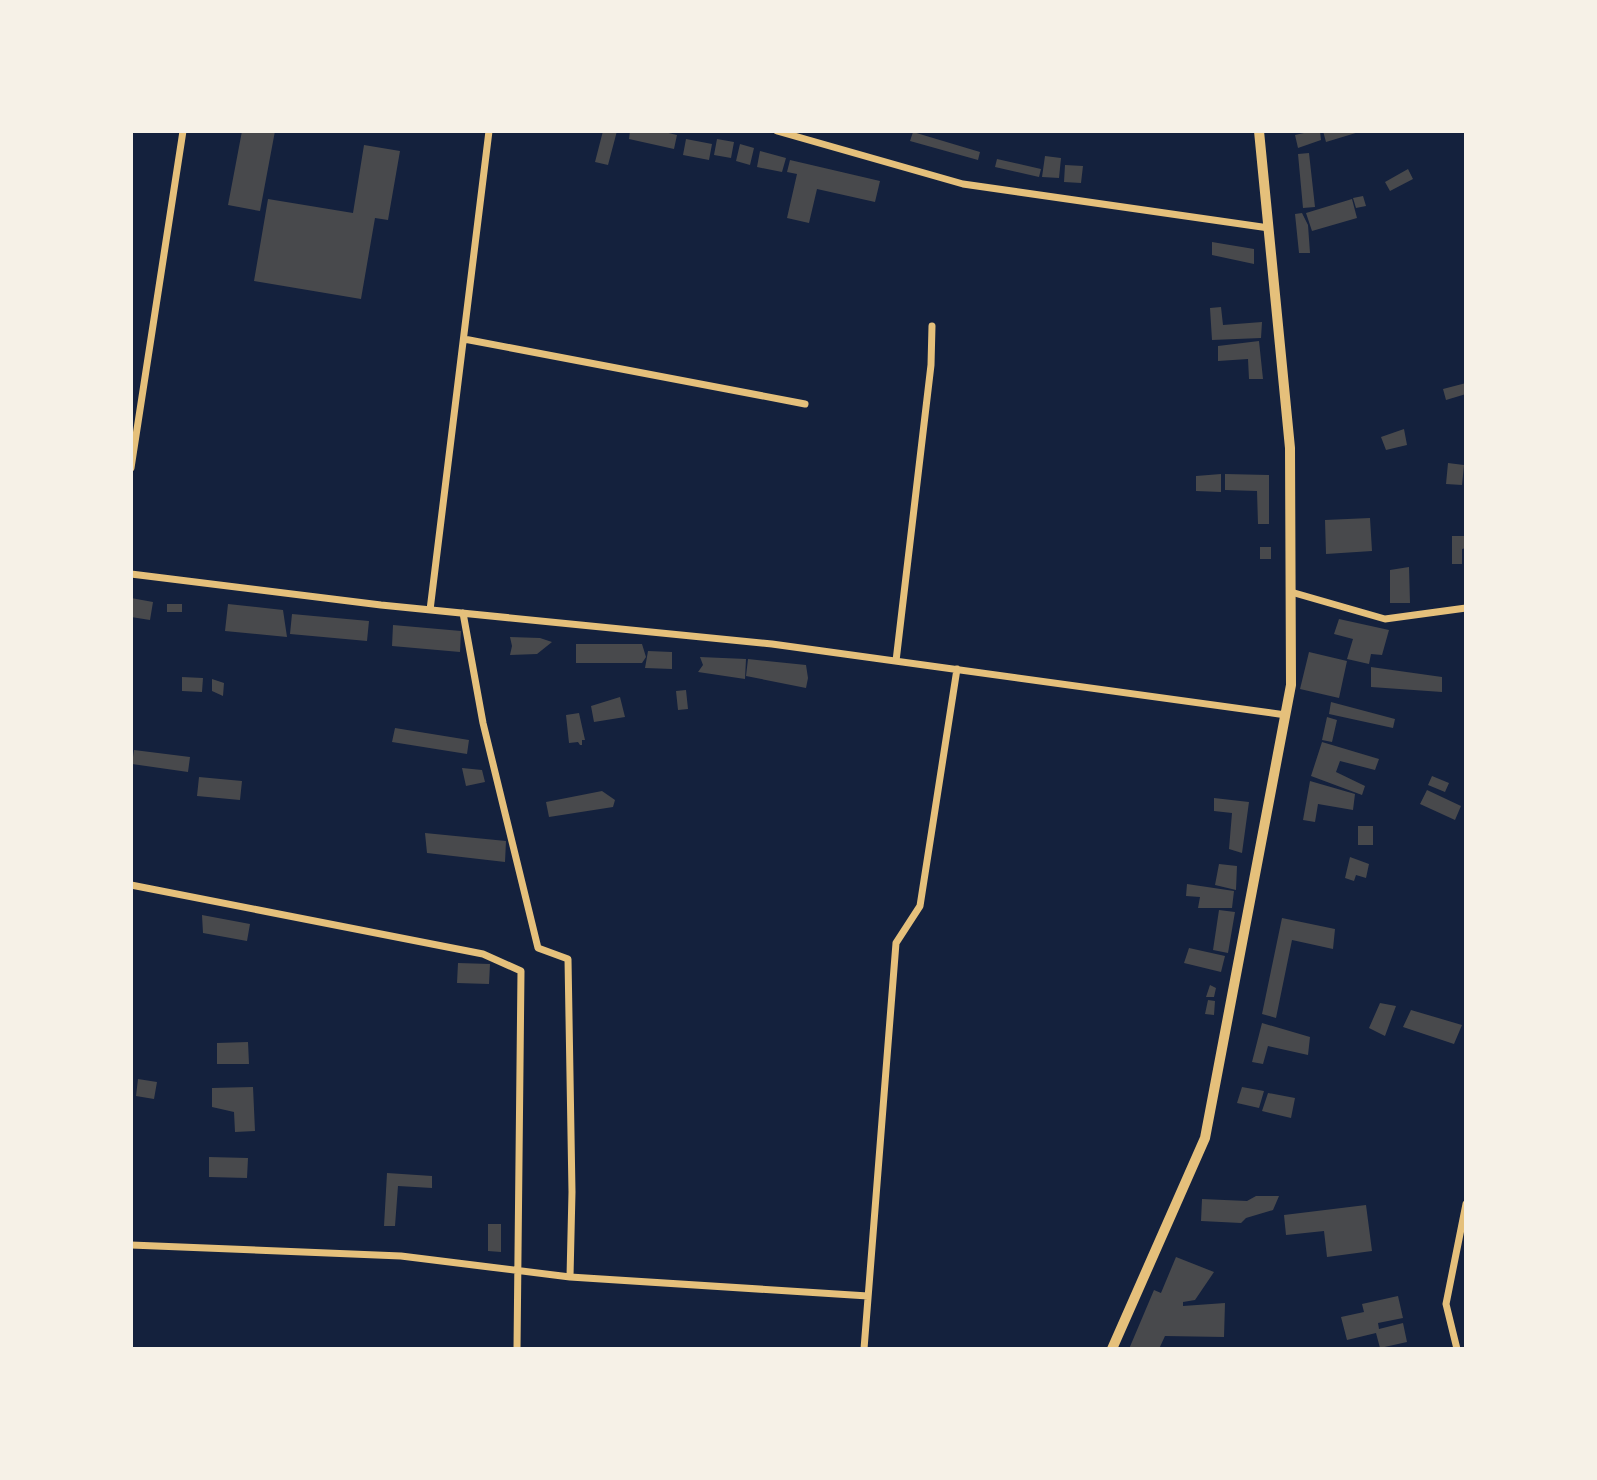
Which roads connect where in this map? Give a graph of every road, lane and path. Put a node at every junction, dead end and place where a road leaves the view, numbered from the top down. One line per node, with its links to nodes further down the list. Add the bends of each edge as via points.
1 (183, 131): 9 (street)
2 (489, 131): 7 (street)
3 (777, 131): 5 (street, via 962,184)
4 (1259, 131): 5 (main road)
5 (1269, 228): 11 (main road, via 1290,448)
6 (932, 326): 15 (street)
7 (464, 339): 8 (street); 13 (street)
8 (805, 404)
9 (131, 468)
10 (131, 574): 13 (street)
11 (1291, 593): 12 (street, via 1385,619); 17 (main road, via 1291,685)
12 (1466, 608)
13 (430, 610): 14 (street)
14 (463, 613): 15 (street); 22 (street, via 483,723 538,948 568,960)
15 (896, 661): 16 (street)
16 (957, 669): 17 (street); 23 (street, via 920,906 896,943)
17 (1286, 715): 26 (main road, via 1205,1138)
18 (131, 885): 21 (street, via 483,954 521,971)
19 (1466, 1204): 27 (street, via 1446,1304)
20 (131, 1245): 21 (street, via 401,1255)
21 (519, 1270): 22 (street); 24 (street)
22 (570, 1277): 23 (street)
23 (869, 1296): 25 (street)
24 (517, 1349)
25 (864, 1349)
26 (1112, 1349)
27 (1457, 1349)

